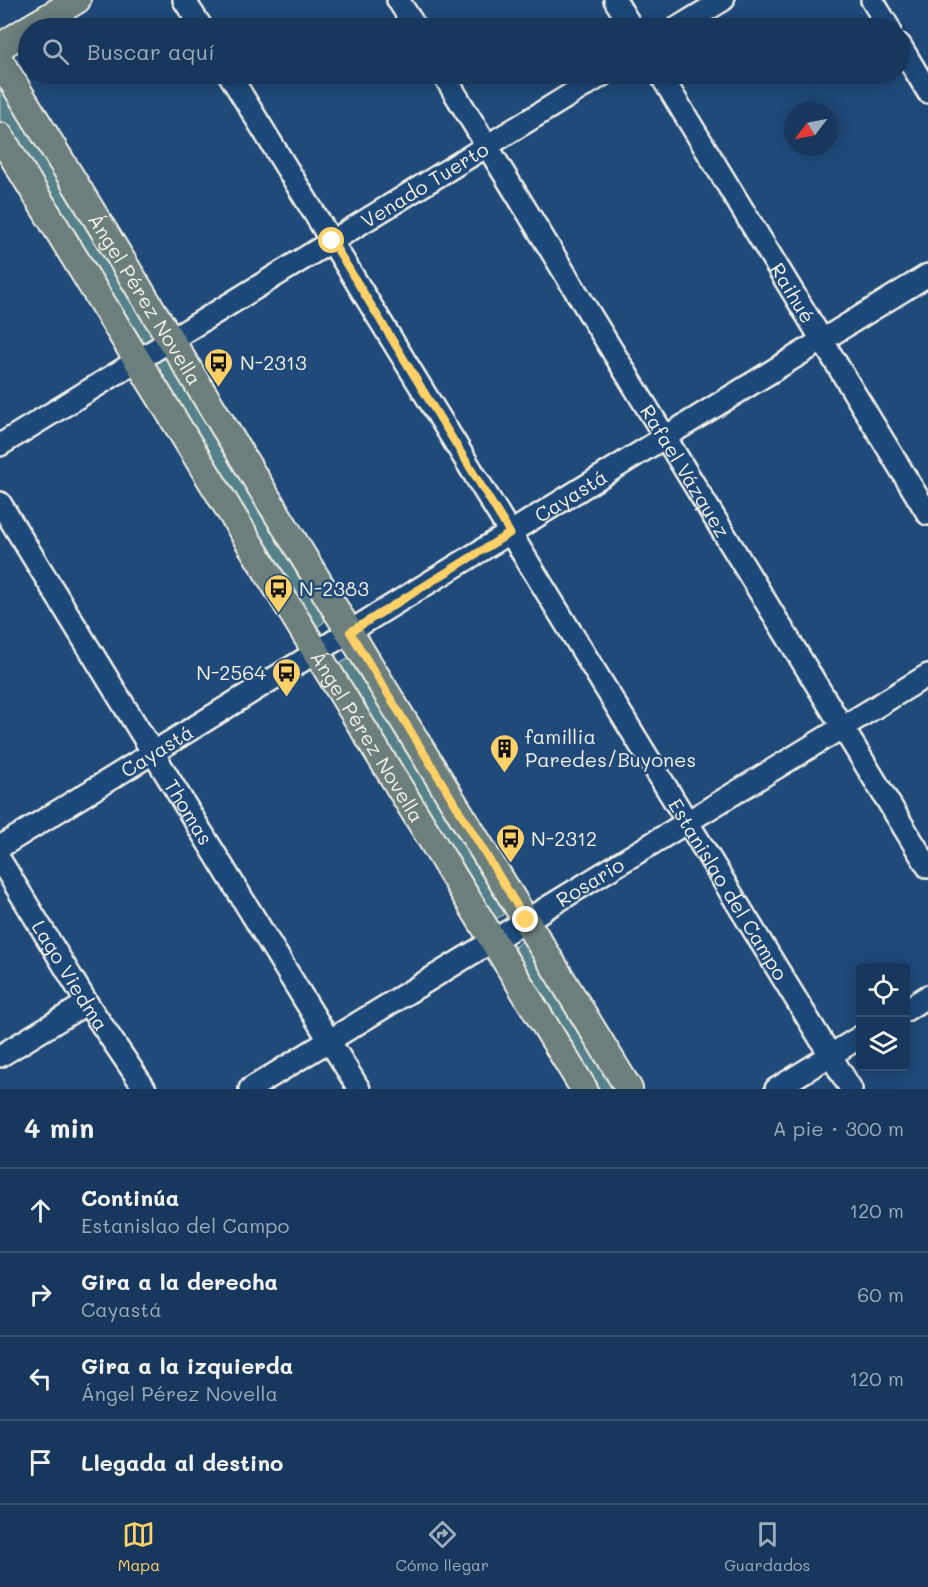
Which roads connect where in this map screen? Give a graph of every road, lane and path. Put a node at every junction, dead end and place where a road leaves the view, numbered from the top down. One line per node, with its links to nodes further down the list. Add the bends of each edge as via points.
1 (77, 0): 7 (main road)
2 (184, 0): 8 (street)
3 (398, 0): 9 (street)
4 (615, 0): 10 (street)
5 (723, 0): 11 (street)
6 (872, 0): 12 (street)
7 (47, 18)
8 (196, 18)
9 (410, 18)
10 (626, 18)
11 (693, 18)
12 (883, 18)
13 (18, 36): 14 (main road)
14 (0, 47)
15 (0, 61): 26 (main road, Ángel Pérez Novella)
16 (910, 62): 21 (street)
17 (235, 84): 24 (street, Estanislao del Campo)
18 (449, 84): 23 (street, Rafael Vázquez)
19 (588, 84): 23 (street, Venado Tuerto)
20 (666, 84): 27 (street, Raihué)
21 (928, 92)
22 (0, 136): 28 (main road, Ángel Pérez Novella)
23 (487, 145): 24 (street, Venado Tuerto); 29 (street, Rafael Vázquez)
24 (332, 241): 26 (street, Venado Tuerto); 33 (street, Estanislao del Campo)
25 (928, 275): 27 (street, Cayastá)
26 (171, 340): 28 (street, Venado Tuerto); 34 (main road, Ángel Pérez Novella)
27 (822, 340): 29 (street, Cayastá); 32 (street, Raihué)
28 (138, 361): 30 (street, Venado Tuerto); 35 (main road, Ángel Pérez Novella)
29 (665, 437): 33 (street, Cayastá); 37 (street, Rafael Vázquez)
30 (0, 445)
31 (0, 503): 38 (street, Thomas)
32 (928, 514)
33 (510, 533): 34 (street, Cayastá); 39 (street, Estanislao del Campo)
34 (350, 632): 35 (street, Cayastá); 43 (main road, Ángel Pérez Novella)
35 (317, 653): 38 (street, Cayastá); 44 (main road, Ángel Pérez Novella)
36 (928, 675): 37 (street, Rosario)
37 (843, 727): 39 (street, Rosario); 42 (street, Rafael Vázquez)
38 (153, 753): 40 (street, Cayastá); 48 (street, Thomas)
39 (687, 822): 43 (street, Rosario); 51 (street, Estanislao del Campo)
40 (0, 847)
41 (0, 860): 46 (street, Lago Viedma)
42 (928, 867)
43 (526, 920): 44 (street, Rosario); 56 (main road, Ángel Pérez Novella)
44 (493, 940): 48 (street, Rosario); 55 (main road, Ángel Pérez Novella)
45 (928, 996): 47 (street)
46 (87, 1003): 50 (street); 52 (street, Lago Viedma)
47 (910, 1007)
48 (330, 1040): 53 (street, Rosario); 54 (street, Thomas)
49 (856, 1040): 51 (street)
50 (0, 1056)
51 (830, 1056): 57 (street); 58 (street, Estanislao del Campo)
52 (145, 1089)
53 (250, 1089)
54 (359, 1089)
55 (584, 1089)
56 (629, 1089)
57 (776, 1089)
58 (851, 1089)

